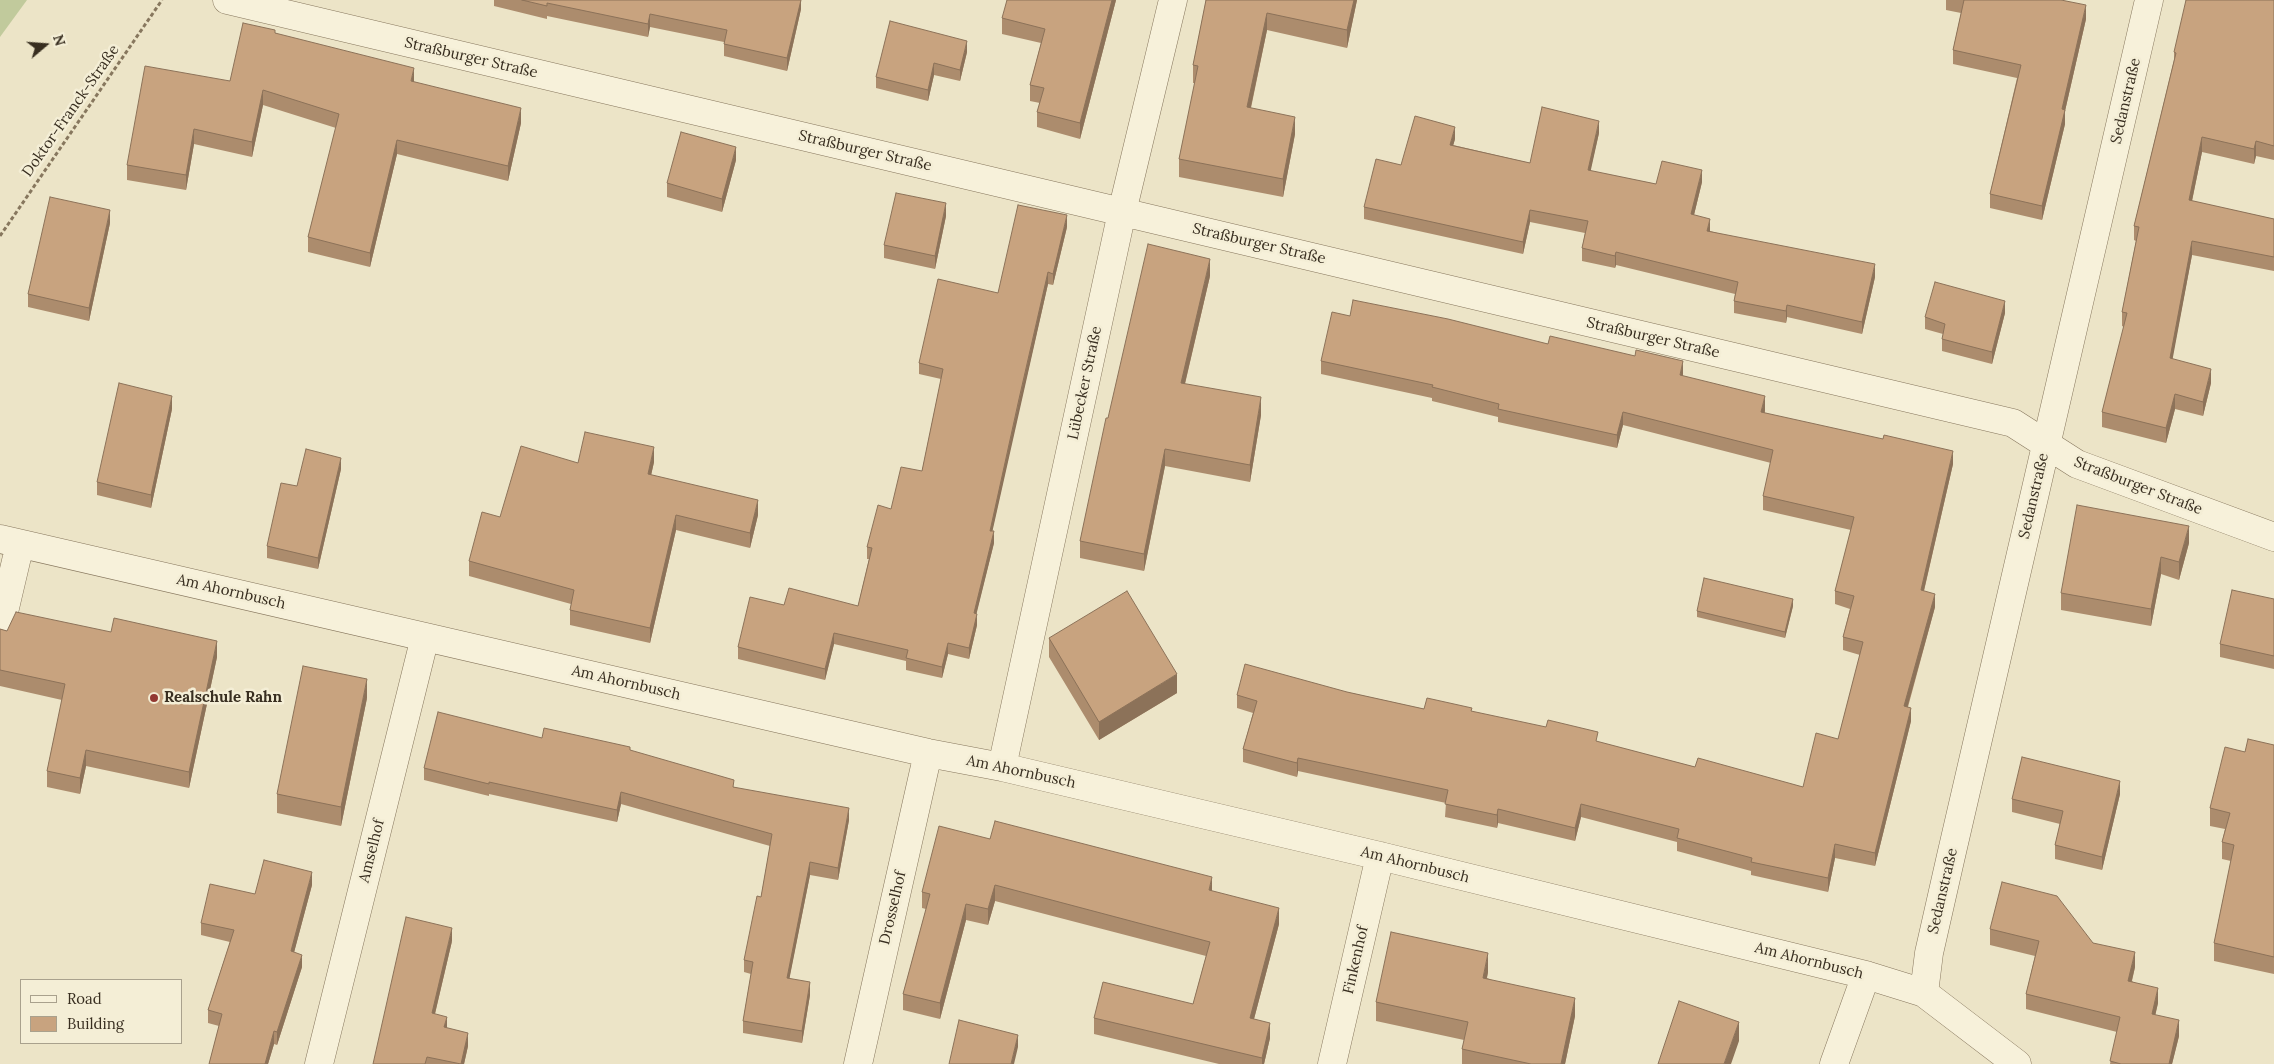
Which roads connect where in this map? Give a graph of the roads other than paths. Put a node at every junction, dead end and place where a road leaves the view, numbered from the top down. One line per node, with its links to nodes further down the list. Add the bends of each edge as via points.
1 (227, 0): 4 (street, Straßburger Straße)
2 (1173, 0): 4 (street, Lübecker Straße)
3 (2149, 0): 5 (street, Sedanstraße)
4 (1122, 212): 5 (street, Straßburger Straße, via 2014,423); 11 (street, Lübecker Straße)
5 (2046, 445): 6 (street, Straßburger Straße, via 2076,464); 14 (street, Sedanstraße, via 1931,944)
6 (2274, 537)
7 (10, 542): 8 (street); 9 (street, Am Ahornbusch)
8 (0, 629)
9 (425, 637): 10 (street, Am Ahornbusch); 15 (street, Amselhof)
10 (928, 753): 11 (street, Am Ahornbusch); 16 (street, Drosselhof)
11 (1002, 767): 12 (street, Am Ahornbusch)
12 (1380, 856): 13 (street, Am Ahornbusch); 17 (street, Finkenhof)
13 (1866, 975): 14 (street, Am Ahornbusch); 18 (street)
14 (1924, 993): 19 (street, Am Ahornbusch)
15 (320, 1064)
16 (858, 1064)
17 (1332, 1064)
18 (1834, 1064)
19 (2017, 1064)

